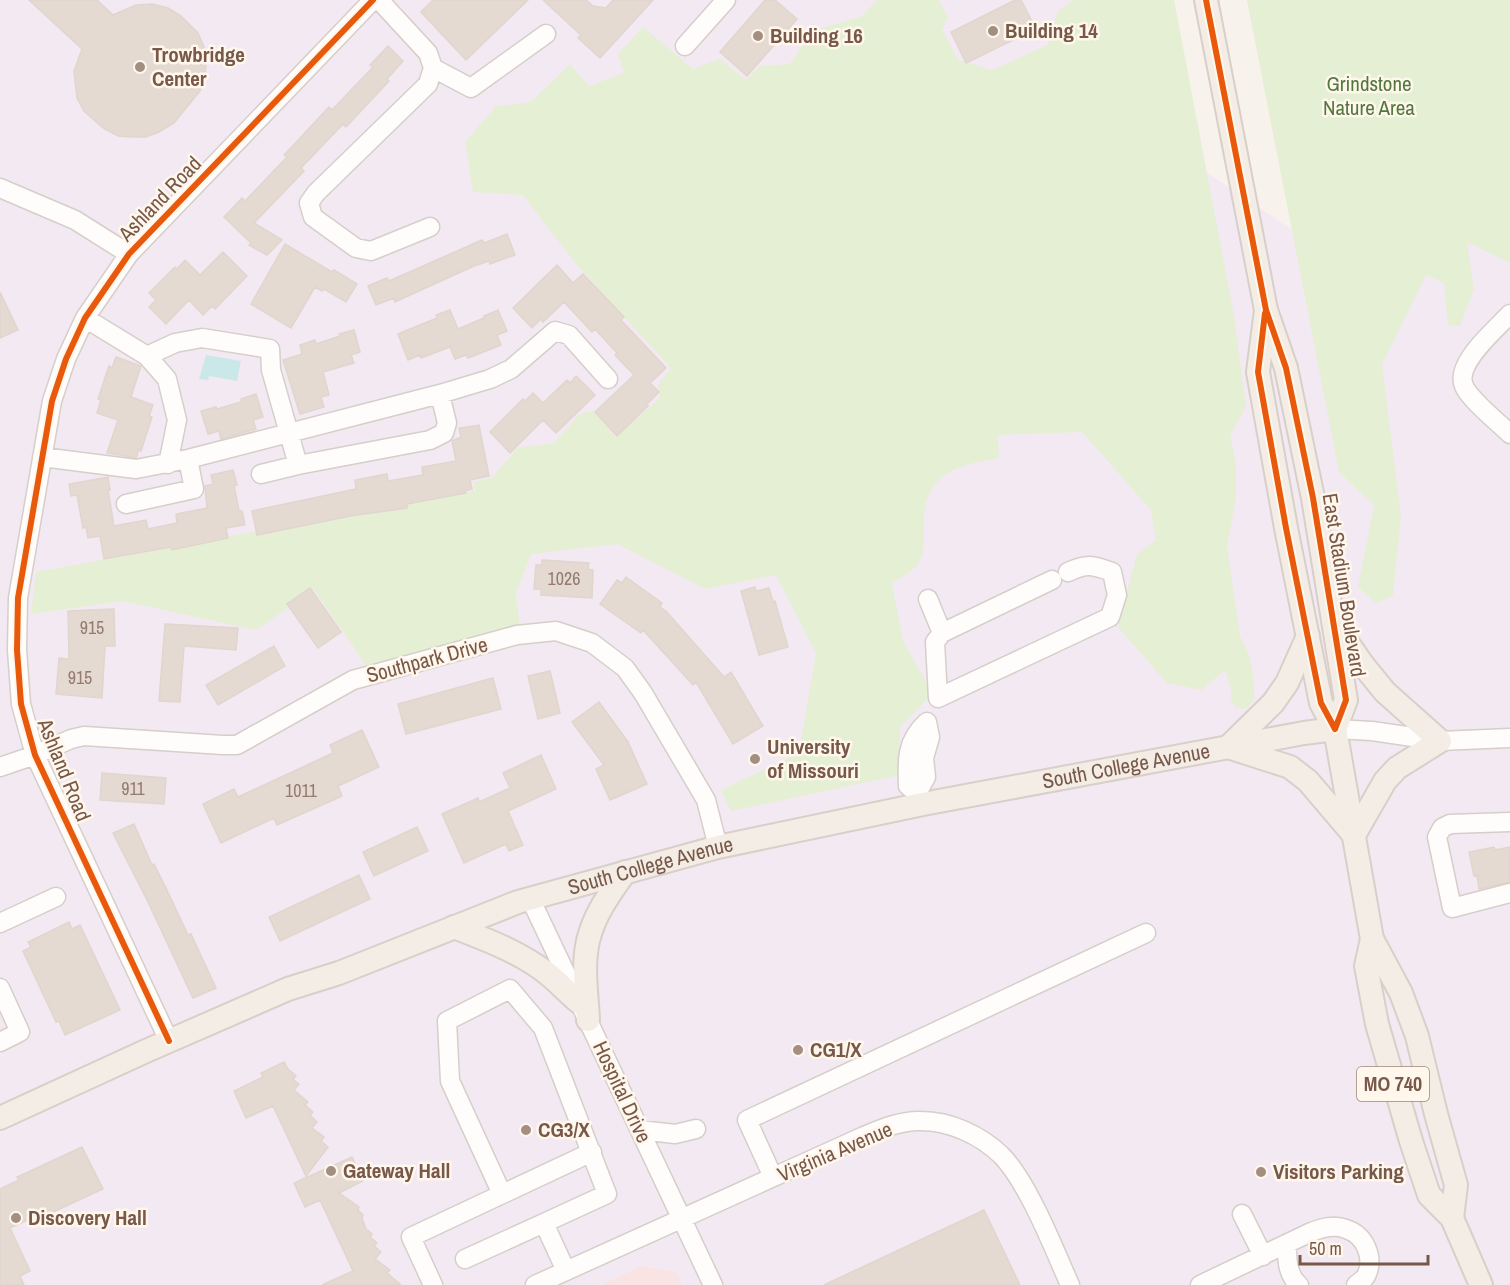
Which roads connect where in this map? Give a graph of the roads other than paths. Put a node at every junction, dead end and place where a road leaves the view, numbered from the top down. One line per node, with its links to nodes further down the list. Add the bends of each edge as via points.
1 (726, 0): 5 (street)
2 (1206, 0): 10 (main road, East Stadium Boulevard / MO 740)
3 (372, 1): 6 (street, via 428,53); 9 (street, Ashland Road)
4 (546, 34): 6 (street, via 471,88)
5 (685, 46)
6 (433, 68): 8 (street, via 428,84 309,202 313,217 356,248 371,251)
7 (0, 188): 9 (street, via 75,220)
8 (430, 227)
9 (129, 254): 12 (street, Ashland Road)
10 (1266, 310): 25 (main road, East Stadium Boulevard / MO 740, via 1286,368); 27 (main road, East Stadium Boulevard / MO 740, via 1258,372)
11 (1510, 314): 17 (street, via 1468,360 1462,373 1463,386 1471,397)
12 (85, 318): 13 (street); 18 (street, Ashland Road, via 52,402)
13 (147, 356): 16 (street, via 175,343 202,338 270,349 271,370); 20 (street, via 167,379 177,420)
14 (608, 379): 15 (street, via 568,335 555,331 511,369)
15 (440, 394): 16 (street); 21 (street, via 447,423 444,433 437,437)
16 (290, 433): 19 (street); 21 (street)
17 (1510, 434)
18 (42, 457): 20 (street, via 136,469); 33 (street, Ashland Road, via 18,598 21,704)
19 (188, 459): 20 (street); 23 (street, via 194,489)
20 (168, 464)
21 (298, 465): 22 (street)
22 (261, 474)
23 (126, 504)
24 (928, 599): 26 (street)
25 (1334, 622): 29 (main road, East Stadium Boulevard / MO 740, via 1347,700); 31 (main road, via 1385,692)
26 (942, 633): 28 (street, via 935,642); 28 (street, via 1078,567 1092,564 1112,572 1117,595 1110,617)
27 (1308, 636): 29 (main road, East Stadium Boulevard / MO 740, via 1322,703); 32 (main road, via 1287,683 1273,703)
28 (938, 698): 35 (street, via 927,722 927,777)
29 (1335, 729): 31 (street, via 1372,730); 32 (main road, South College Avenue); 37 (main road, East Stadium Boulevard / MO 740)
30 (1510, 738): 31 (street)
31 (1440, 741): 37 (main road, via 1397,768 1385,781)
32 (1228, 747): 35 (main road, South College Avenue); 37 (main road, via 1290,767 1308,781)
33 (35, 755): 34 (street, Southpark Drive); 38 (street, Southpark Drive, via 84,736 237,745 353,680 517,635 556,631 592,643 625,668 706,800); 49 (street, Ashland Road)
34 (0, 767)
35 (917, 799): 38 (main road, South College Avenue)
36 (1510, 822): 40 (street, via 1450,824 1437,837 1452,908)
37 (1354, 835): 46 (main road, East Stadium Boulevard / MO 740)
38 (718, 847): 39 (main road, South College Avenue)
39 (626, 872): 42 (main road, South College Avenue); 48 (main road, via 600,910 588,940)
40 (1510, 893)
41 (56, 897): 43 (street)
42 (530, 898): 44 (main road, South College Avenue); 48 (street, Hospital Drive)
43 (0, 923)
44 (454, 927): 48 (main road, via 501,945 529,961 548,974); 49 (main road, South College Avenue, via 288,989)
45 (1146, 933): 55 (street, via 747,1120)
46 (1372, 939): 58 (main road, East Stadium Boulevard / MO 740, via 1401,993 1417,1036 1456,1185); 58 (main road, East Stadium Boulevard / MO 740, via 1366,966 1393,1083 1429,1195)
47 (0, 988): 50 (street, via 20,1032)
48 (584, 1012): 53 (street, Hospital Drive)
49 (169, 1041): 51 (main road, South College Avenue)
50 (0, 1042)
51 (0, 1118)
52 (696, 1129): 53 (street, via 675,1134)
53 (640, 1130): 59 (street, Hospital Drive)
54 (592, 1152): 56 (street); 56 (street, via 543,1028 510,989 447,1021 450,1081); 60 (street, via 607,1194)
55 (773, 1177): 59 (street, Virginia Avenue); 68 (street, Virginia Avenue, via 891,1126 921,1120 949,1125 975,1136 1001,1155 1023,1186)
56 (502, 1194): 65 (street, via 411,1236)
57 (1242, 1214): 62 (street)
58 (1452, 1218): 72 (main road, East Stadium Boulevard / MO 740)
59 (682, 1219): 64 (street, Virginia Avenue); 67 (street, Hospital Drive)
60 (544, 1223): 63 (street); 64 (street)
61 (1287, 1245): 62 (street); 70 (street, via 1287,1263); 71 (street, via 1326,1227 1347,1229 1364,1241 1371,1259 1366,1277)
62 (1263, 1256): 69 (street)
63 (465, 1259)
64 (566, 1271): 66 (street, Virginia Avenue)
65 (433, 1285)
66 (535, 1285)
67 (713, 1285)
68 (1070, 1285)
69 (1200, 1285)
70 (1299, 1285)
71 (1356, 1285)
72 (1481, 1285)

